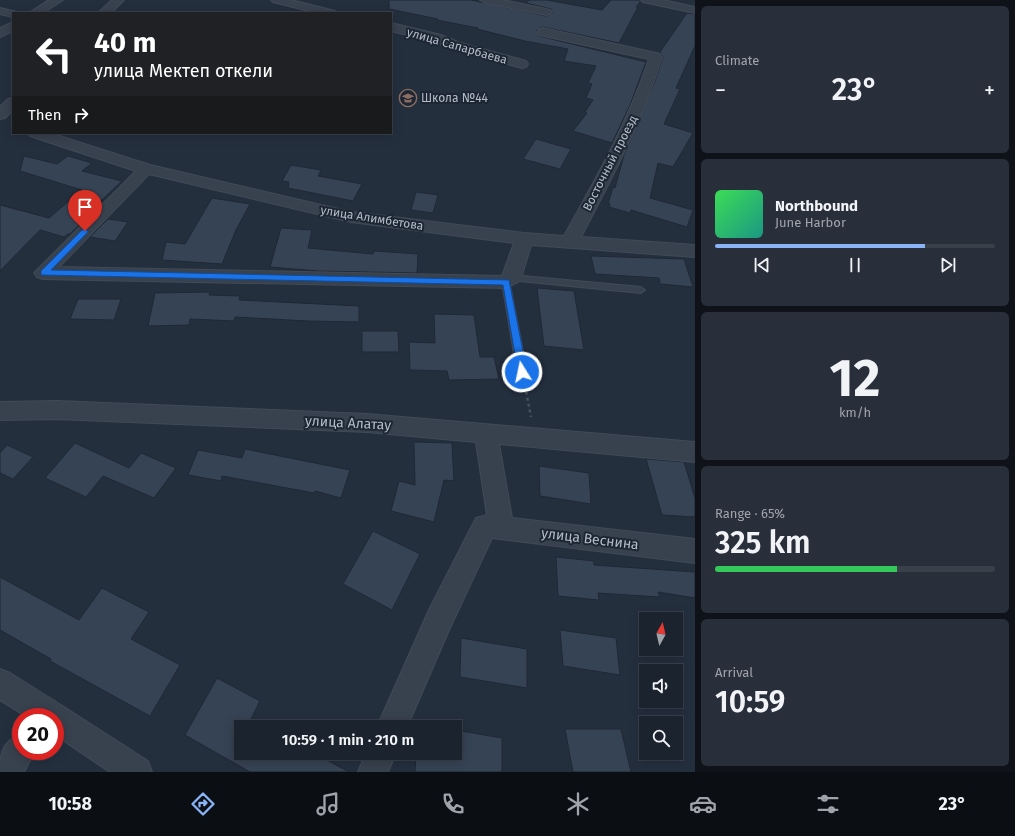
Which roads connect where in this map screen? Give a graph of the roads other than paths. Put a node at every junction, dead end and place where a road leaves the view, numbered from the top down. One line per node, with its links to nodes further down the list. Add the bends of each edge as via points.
1 (57, 0): 8 (street)
2 (118, 0): 9 (street)
3 (277, 0): 10 (street)
4 (486, 0): 11 (street)
5 (647, 0): 6 (street)
6 (695, 10)
7 (0, 11): 12 (street)
8 (37, 12)
9 (105, 12)
10 (327, 12)
11 (546, 12)
12 (12, 14)
13 (12, 27): 16 (street)
14 (392, 27): 17 (street, улица Сапарбаева, via 438,38 456,46)
15 (543, 32): 23 (street, Восточный проезд, via 656,57 621,146)
16 (0, 33)
17 (522, 64)
18 (12, 104): 19 (street)
19 (2, 120)
20 (38, 134): 21 (street, улица Алимбетова)
21 (146, 169): 22 (street, улица Алимбетова, via 351,217); 25 (street, via 44,273)
22 (524, 239): 23 (street, улица Алимбетова); 25 (street)
23 (570, 241): 24 (street, улица Алимбетова)
24 (695, 251)
25 (509, 280): 26 (lane); 27 (lane)
26 (642, 290)
27 (522, 372)
28 (0, 411): 29 (street, улица Алатау, via 57,410 367,423)
29 (486, 434): 30 (street, улица Алатау); 31 (street)
30 (695, 452)
31 (493, 527): 32 (street, улица Веснина); 35 (street, via 438,620)
32 (695, 551)
33 (0, 683): 34 (street)
34 (37, 708)
35 (395, 720)
36 (64, 726): 40 (street)
37 (14, 760): 39 (street)
38 (378, 760): 41 (street)
39 (6, 772)
40 (137, 772)
41 (373, 772)

